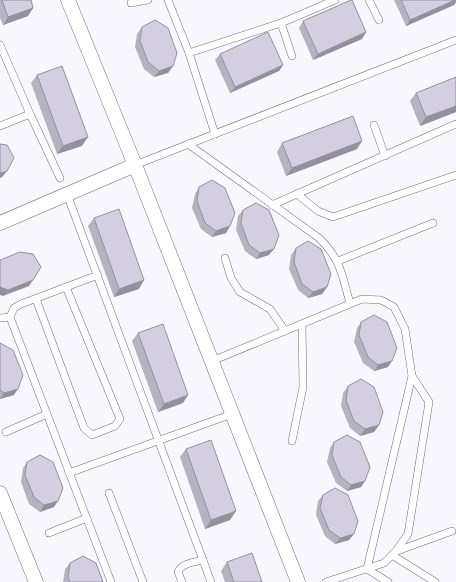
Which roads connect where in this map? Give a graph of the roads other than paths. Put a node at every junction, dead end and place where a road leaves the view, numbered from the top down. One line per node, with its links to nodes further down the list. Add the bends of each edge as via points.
1 (68, 0): 20 (street)
2 (148, 0): 6 (lane)
3 (168, 0): 11 (lane)
4 (335, 0): 8 (lane)
5 (369, 0): 7 (lane)
6 (131, 3)
7 (379, 20)
8 (282, 23): 11 (lane); 12 (lane)
9 (456, 40): 17 (lane)
10 (0, 46): 13 (lane)
11 (189, 53): 17 (lane)
12 (292, 56)
13 (30, 114): 16 (lane); 22 (lane)
14 (456, 124): 19 (lane)
15 (374, 125): 19 (lane)
16 (0, 126)
17 (215, 134): 18 (lane)
18 (188, 144): 20 (lane); 25 (lane)
19 (385, 156): 24 (lane)
20 (135, 165): 23 (street); 38 (street)
21 (456, 175): 24 (lane, via 333,218 318,211)
22 (60, 178)
23 (68, 194): 26 (street); 30 (lane)
24 (297, 194): 25 (lane)
25 (272, 205): 29 (lane, via 319,238)
26 (0, 223)
27 (434, 224): 29 (lane)
28 (225, 258): 37 (lane, via 231,278 240,292 270,309)
29 (338, 261): 33 (lane)
30 (98, 275): 31 (lane); 43 (lane)
31 (66, 288): 32 (lane); 32 (lane, via 120,419 115,426 92,435 84,428)
32 (36, 299): 34 (lane, via 14,308)
33 (350, 303): 36 (lane); 39 (lane, via 362,299 381,300 394,307 404,329)
34 (10, 317): 35 (lane); 40 (lane)
35 (0, 318)
36 (302, 324): 37 (lane); 44 (lane, via 303,387)
37 (285, 331): 38 (lane)
38 (212, 362): 41 (street)
39 (412, 376): 51 (lane, via 429,402 408,534); 53 (lane)
40 (47, 414): 42 (lane); 45 (lane)
41 (232, 414): 43 (lane); 59 (street)
42 (6, 432)
43 (158, 440): 45 (lane); 52 (lane)
44 (292, 441)
45 (69, 473): 48 (lane)
46 (109, 493): 56 (lane)
47 (0, 494): 54 (street)
48 (87, 518): 50 (lane); 55 (lane)
49 (452, 531): 51 (lane)
50 (49, 533)
51 (394, 553): 53 (lane, via 384,563); 62 (lane)
52 (203, 560): 57 (lane, via 180,569 178,572); 58 (lane)
53 (367, 568): 60 (lane); 61 (lane)
54 (36, 582)
55 (111, 582)
56 (143, 582)
57 (182, 582)
58 (211, 582)
59 (298, 582)
60 (326, 582)
61 (388, 582)
62 (436, 582)

